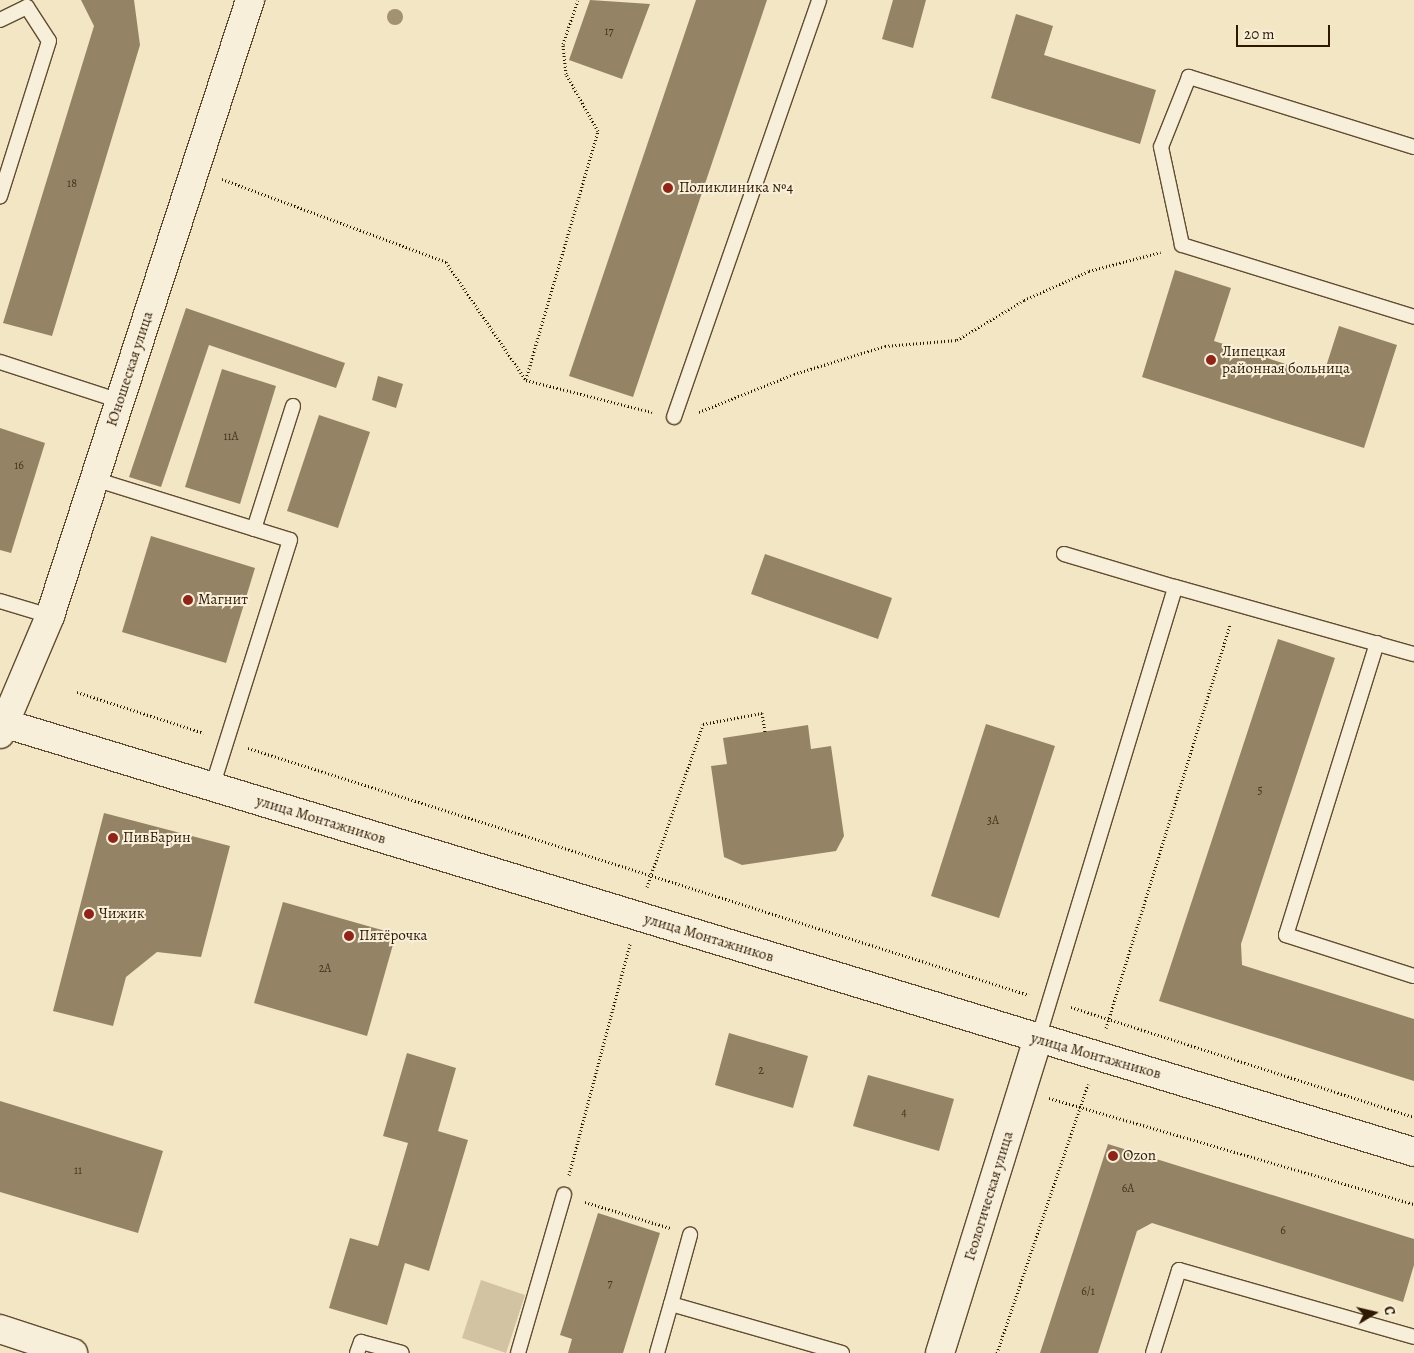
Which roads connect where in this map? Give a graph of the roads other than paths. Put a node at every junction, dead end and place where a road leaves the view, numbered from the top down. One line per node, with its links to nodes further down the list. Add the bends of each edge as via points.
1 (250, 0): 8 (street, Юношеская улица)
2 (819, 0): 10 (lane)
3 (0, 20): 5 (lane, via 27,7 49,41)
4 (1414, 147): 6 (lane, via 1189,77 1161,147 1182,245)
5 (0, 196)
6 (1414, 317)
7 (0, 362): 8 (lane)
8 (120, 401): 11 (street, Юношеская улица)
9 (293, 406): 12 (lane)
10 (674, 417)
11 (94, 478): 12 (lane); 16 (street, Юношеская улица)
12 (254, 529): 20 (lane, via 290,540)
13 (1064, 554): 14 (lane)
14 (1176, 586): 17 (lane); 22 (lane)
15 (0, 601): 16 (lane)
16 (50, 616): 19 (street, Юношеская улица)
17 (1378, 643): 18 (lane); 21 (lane, via 1286,935)
18 (1414, 654)
19 (2, 729): 20 (street, улица Монтажников)
20 (212, 787): 22 (street, улица Монтажников)
21 (1414, 976)
22 (1038, 1040): 23 (street, улица Монтажников); 35 (street, Геологическая улица)
23 (1414, 1152)
24 (564, 1195): 32 (lane)
25 (690, 1235): 26 (lane)
26 (671, 1304): 33 (lane); 34 (lane)
27 (0, 1329): 29 (street)
28 (1414, 1337): 36 (lane, via 1179,1270)
29 (71, 1352)
30 (357, 1353): 31 (lane, via 361,1342)
31 (402, 1353)
32 (518, 1353)
33 (657, 1353)
34 (842, 1353)
35 (940, 1353)
36 (1153, 1353)

